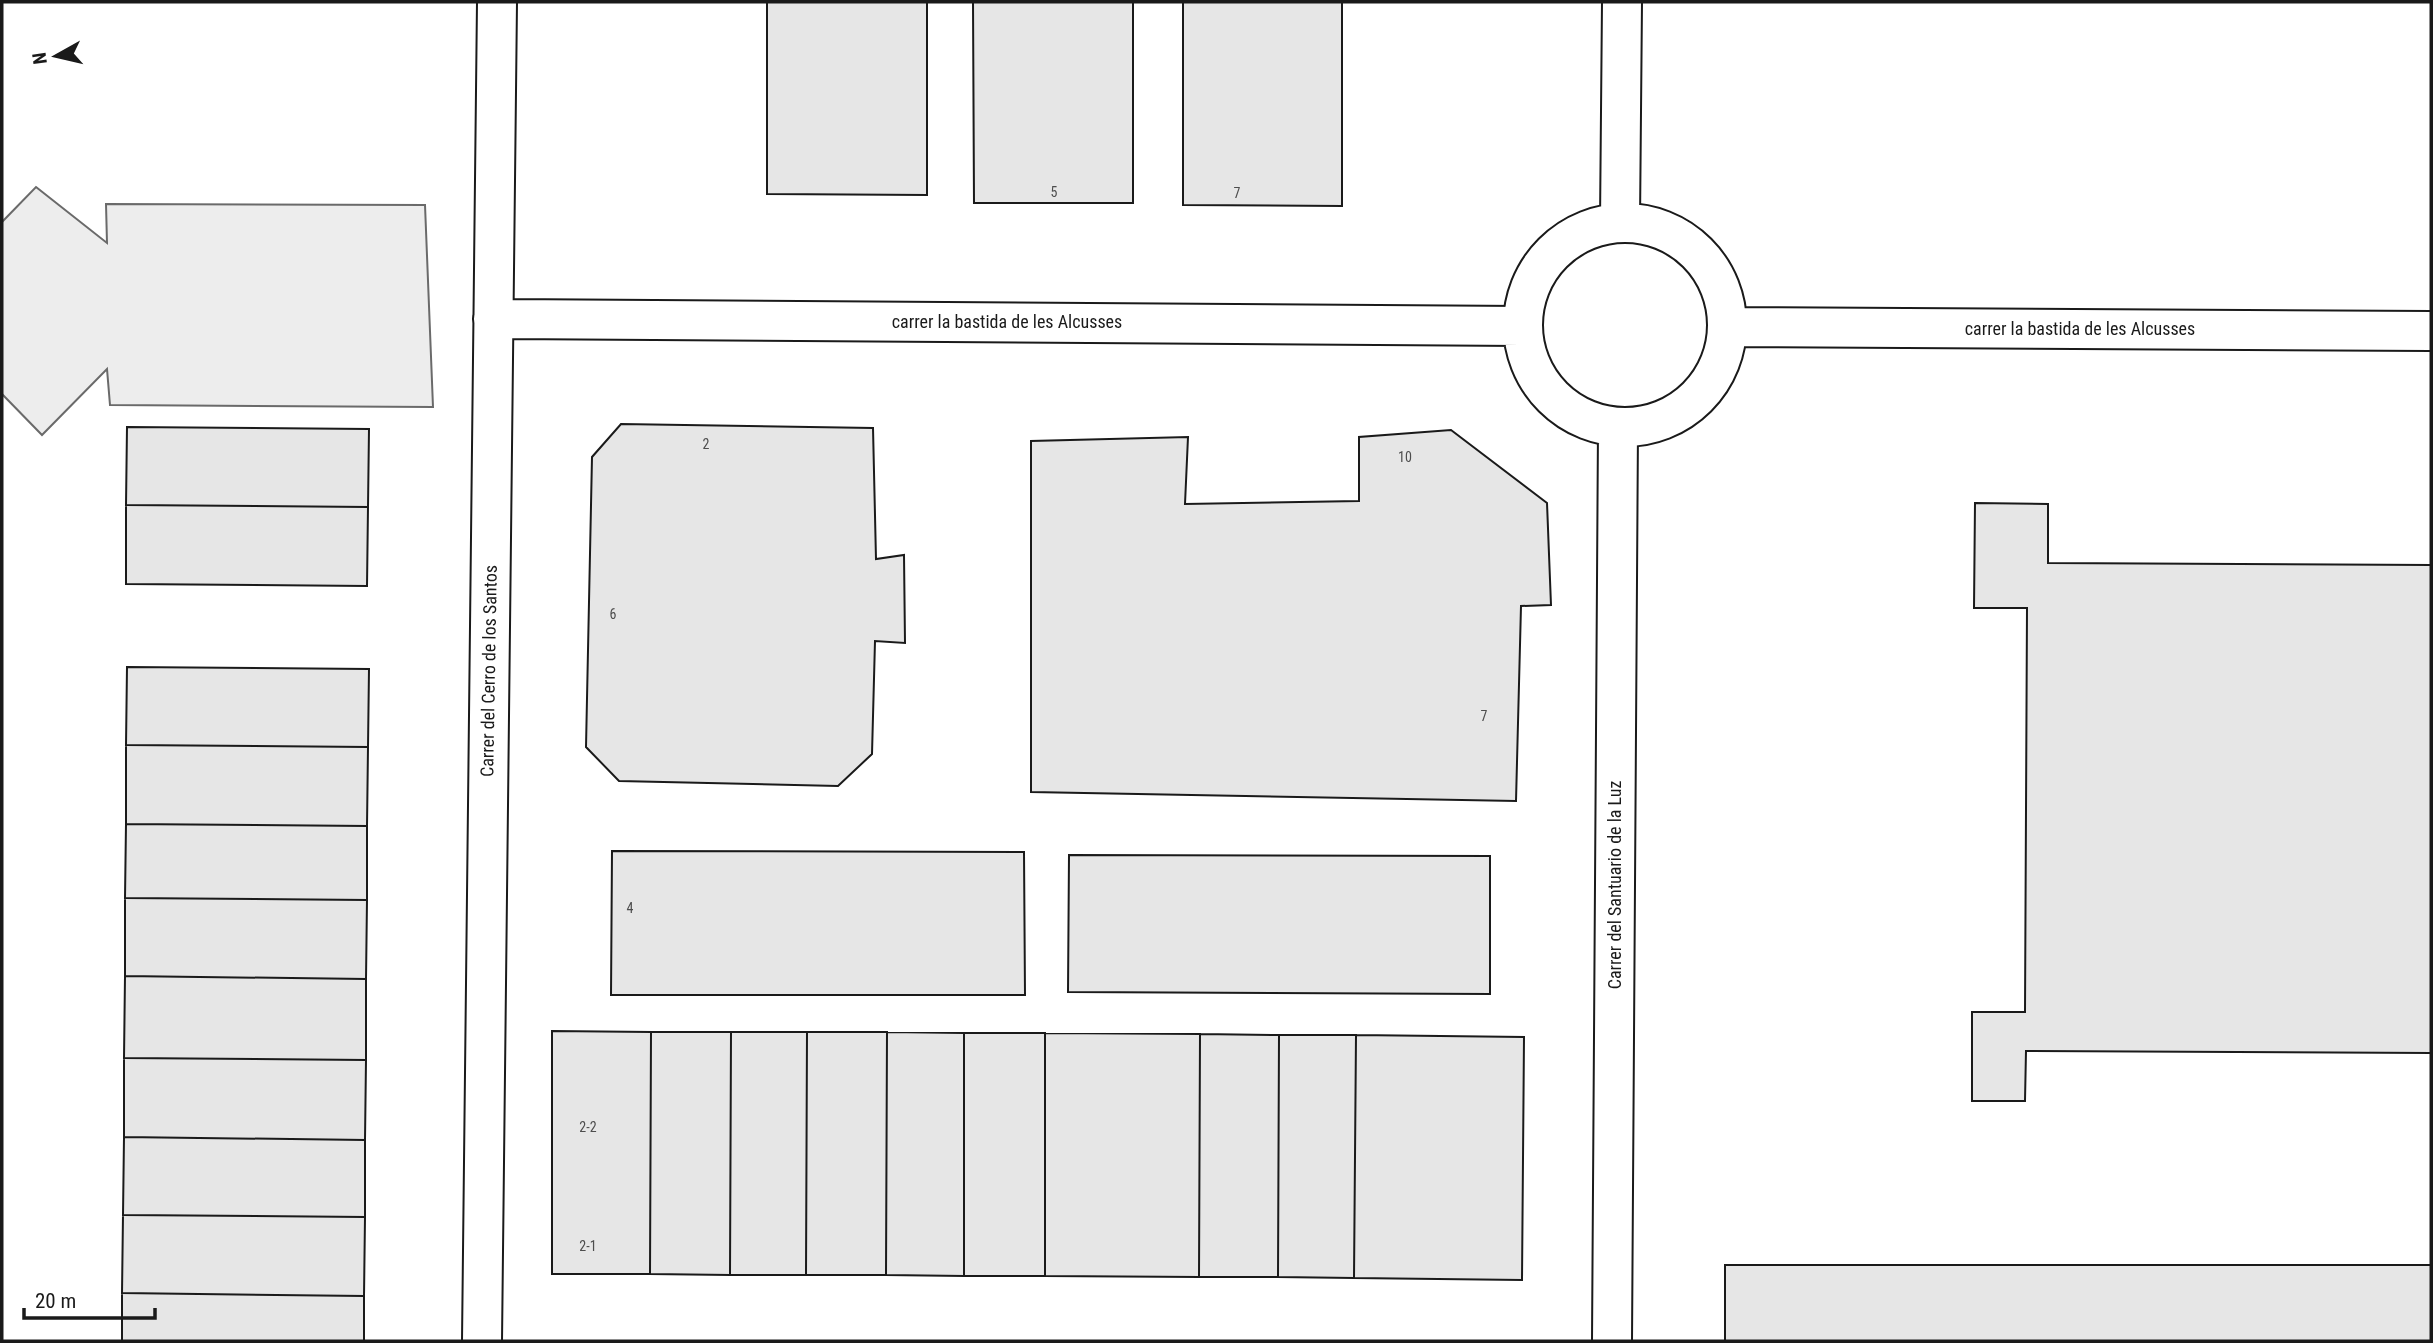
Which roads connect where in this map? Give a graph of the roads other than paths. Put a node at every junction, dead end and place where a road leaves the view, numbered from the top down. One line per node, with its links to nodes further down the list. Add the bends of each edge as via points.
1 (497, 2): 4 (street, Carrer del Cerro de los Santos)
2 (1622, 2): 3 (street)
3 (1620, 221): 5 (street, via 1582,230 1546,257 1528,288); 6 (street, via 1660,228 1697,250 1719,283)
4 (494, 319): 5 (street, carrer la bastida de les Alcusses); 9 (street, Carrer del Cerro de los Santos)
5 (1521, 326): 8 (street, via 1533,372 1567,411 1594,424)
6 (1728, 327): 7 (street, carrer la bastida de les Alcusses); 8 (street, via 1721,362 1703,392 1667,419)
7 (2431, 331)
8 (1618, 428): 10 (street, Carrer del Santuario de la Luz)
9 (482, 1341)
10 (1612, 1341)

